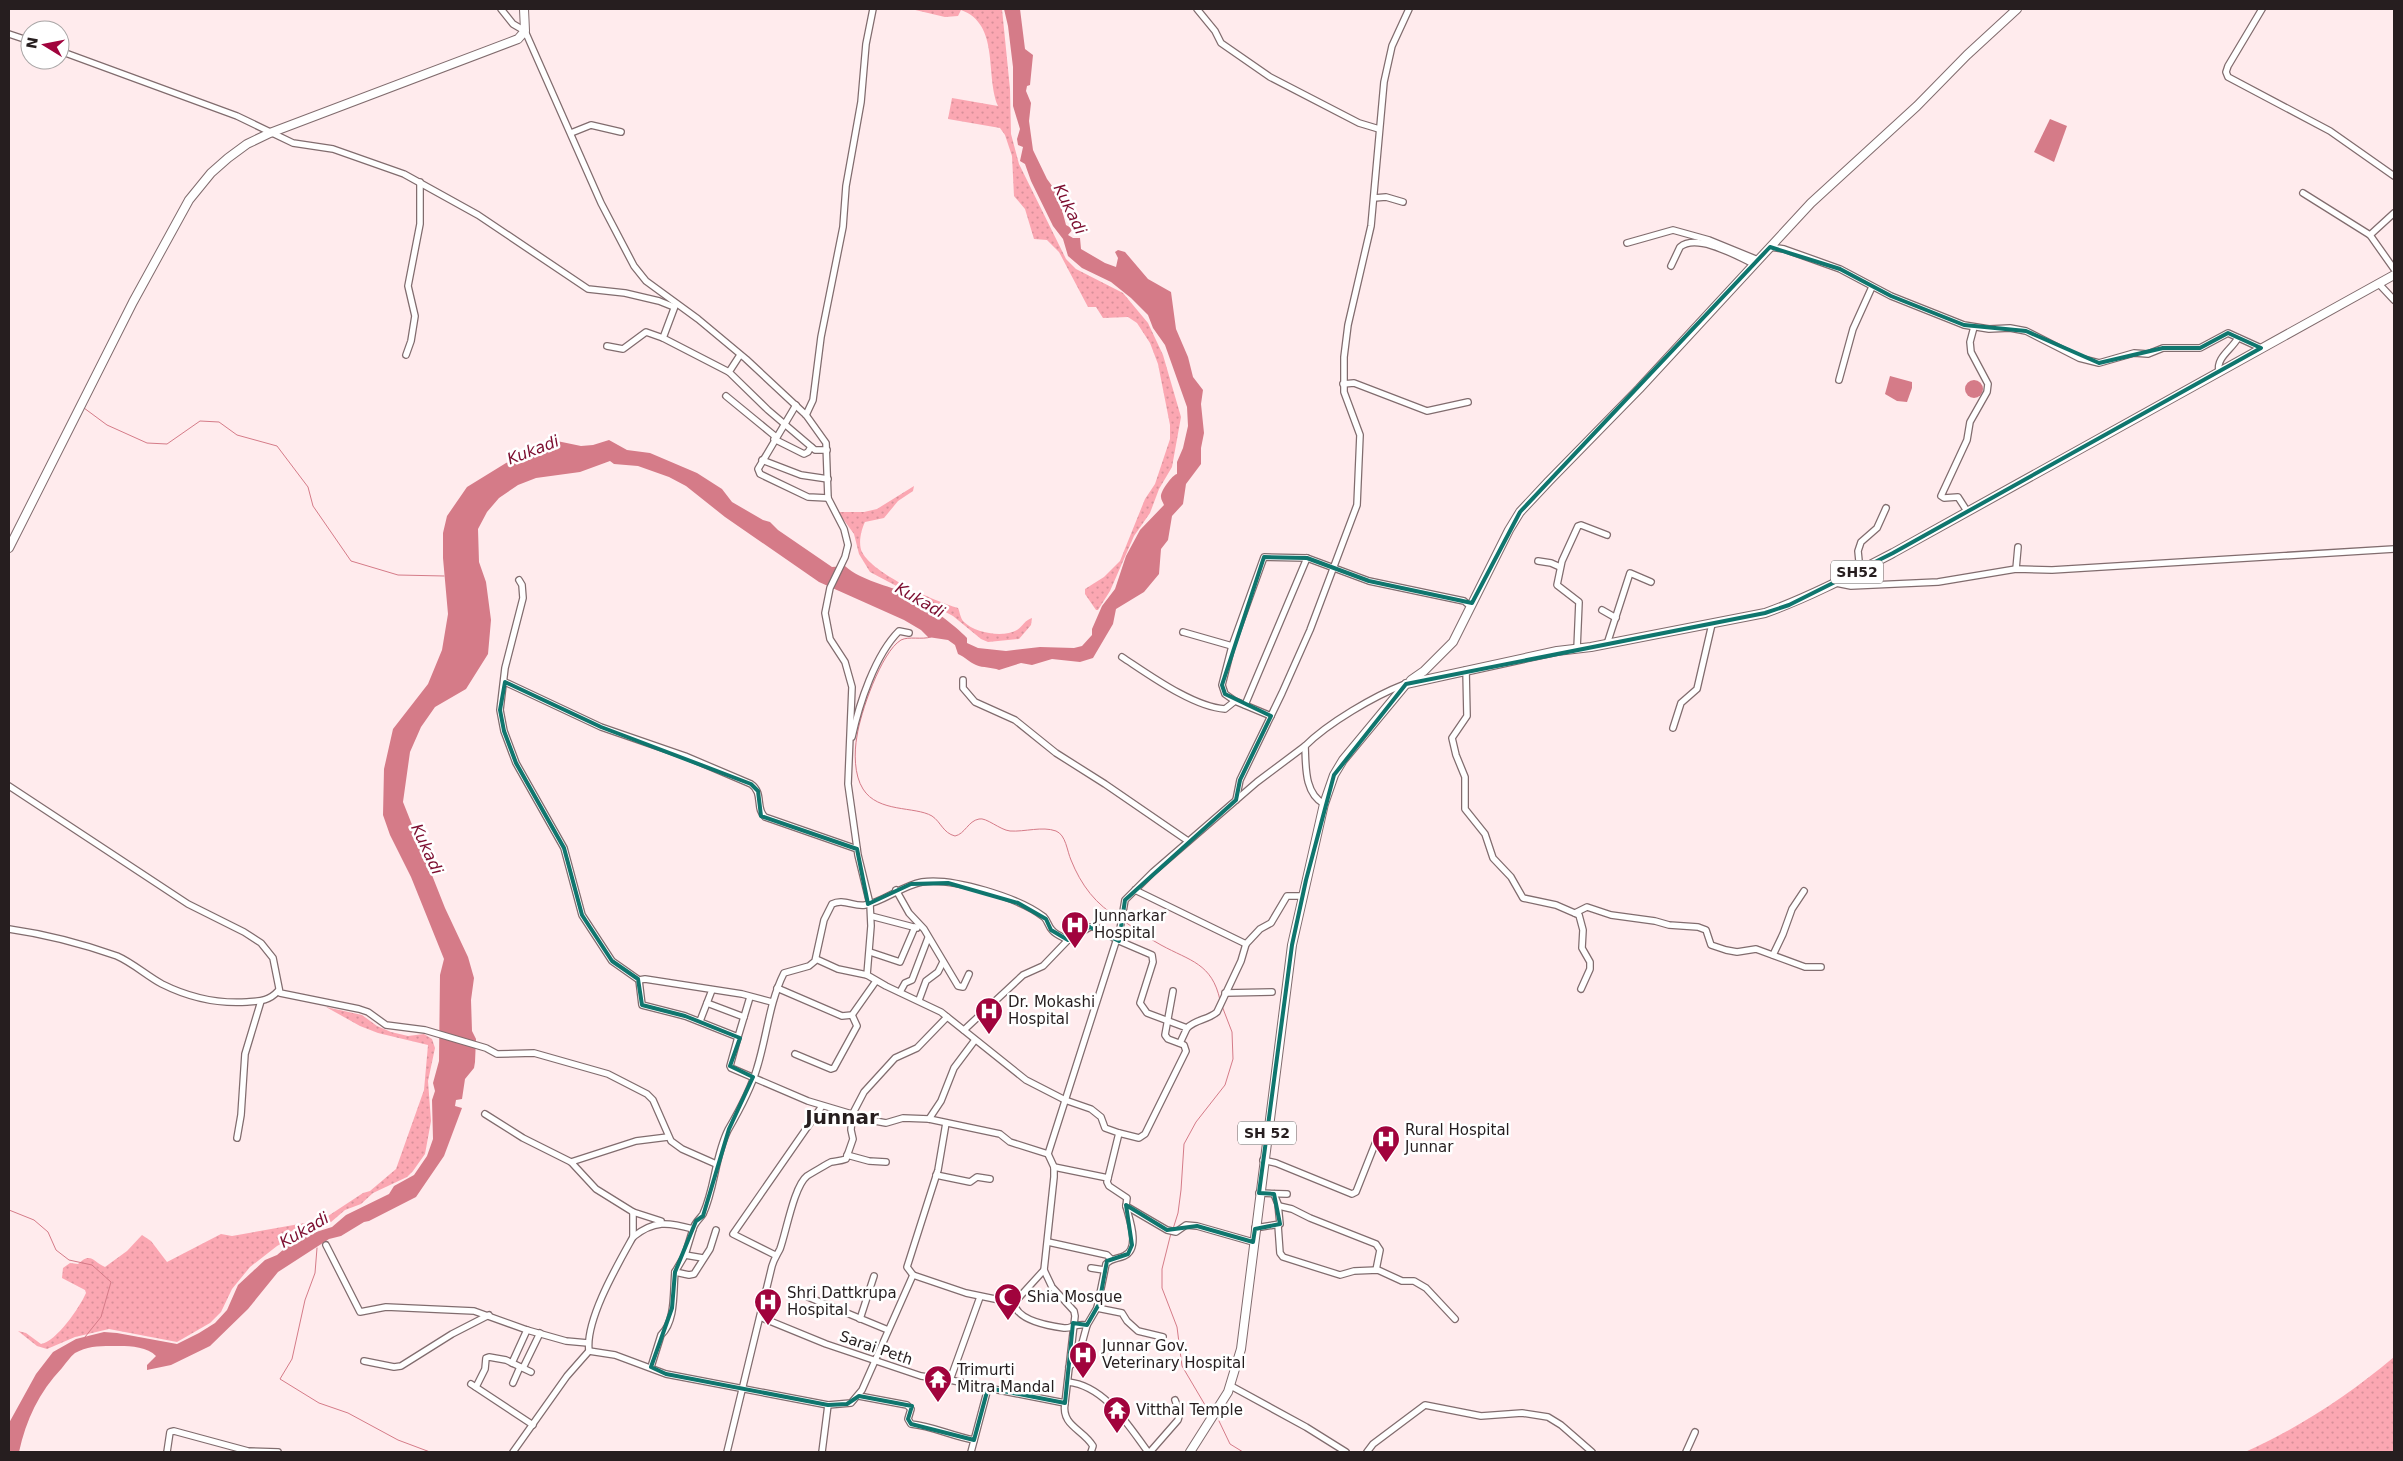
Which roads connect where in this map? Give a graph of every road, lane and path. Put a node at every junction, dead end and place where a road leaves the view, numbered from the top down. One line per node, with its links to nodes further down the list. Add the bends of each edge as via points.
1 (501, 9): 8 (street, via 513,24)
2 (524, 9): 8 (main road)
3 (873, 9): 45 (street, via 846,186 843,227 821,337 813,400)
4 (1197, 9): 10 (street, via 1215,30 1221,43 1270,77 1359,123)
5 (1410, 9): 10 (street, via 1392,46)
6 (2017, 9): 22 (main road, via 1839,176)
7 (2262, 9): 14 (street, via 2228,66 2228,77 2330,131)
8 (525, 30): 12 (main road, via 518,39); 13 (street)
9 (70, 55): 12 (street, via 237,116)
10 (1379, 129): 17 (street)
11 (621, 132): 13 (street, via 591,125)
12 (270, 133): 15 (street, via 293,143 333,149); 57 (main road, via 228,158 189,200 133,302)
13 (571, 133): 30 (street, via 601,203 634,266)
14 (2394, 176)
15 (420, 182): 30 (street, via 478,215 588,289 625,292); 37 (street, via 420,224 408,286 415,316)
16 (2303, 194): 20 (street)
17 (1374, 198): 18 (street, via 1386,197); 41 (street, via 1368,245 1348,325)
18 (1403, 202)
19 (2394, 214): 20 (street)
20 (2370, 235): 25 (street)
21 (1627, 243): 23 (street, via 1673,230 1709,240)
22 (1770, 247): 23 (main road); 28 (street, via 1840,269)
23 (1756, 262): 24 (street, via 1693,242 1680,247); 68 (main road, via 1520,512)
24 (1671, 266)
25 (2394, 269)
26 (2394, 275): 27 (main road, SH52)
27 (2379, 284): 29 (street); 35 (main road, SH52)
28 (1872, 287): 31 (street); 40 (street, via 1853,329)
29 (2394, 300)
30 (675, 306): 32 (street); 36 (street)
31 (1974, 327): 33 (street, via 2026,332 2079,358 2099,364 2163,348 2200,348 2225,334); 54 (street, via 1971,352 1988,384 1987,392 1970,422 1967,440 1942,496 1958,497)
32 (663, 338): 34 (street, via 646,332 623,349); 38 (street)
33 (2238, 338): 35 (street); 39 (street, via 2221,358)
34 (607, 346)
35 (2261, 348): 39 (main road, SH52)
36 (740, 354): 38 (street); 44 (street)
37 (406, 355)
38 (729, 372): 46 (street)
39 (2219, 372): 54 (main road, SH52)
40 (1839, 380)
41 (1343, 384): 43 (street, via 1354,383 1427,411); 61 (street, via 1360,435 1357,505)
42 (726, 396): 47 (street)
43 (1468, 402)
44 (796, 405): 45 (street); 46 (street)
45 (806, 415): 49 (street, via 825,439)
46 (784, 423): 47 (street); 48 (street)
47 (775, 438): 48 (street, via 804,454); 50 (street)
48 (811, 447): 49 (street)
49 (827, 450): 51 (street)
50 (762, 460): 51 (street, via 800,475); 52 (street, via 758,469 760,474 808,497)
51 (828, 480): 52 (street)
52 (828, 498): 87 (street, via 848,545 830,588 826,624 830,639 845,662 852,687)
53 (1886, 508): 64 (street, via 1877,528 1861,542 1858,551)
54 (1967, 511): 64 (main road, SH52)
55 (1608, 535): 62 (street, via 1578,526)
56 (2018, 547): 63 (street)
57 (9, 548)
58 (2394, 549): 63 (street, via 2052,570)
59 (1307, 558): 61 (street); 75 (street, via 1264,556); 83 (street)
60 (1538, 562): 62 (street)
61 (1333, 568): 68 (street, via 1369,581 1464,601); 84 (street, via 1310,630)
62 (1560, 568): 76 (street, via 1557,586 1579,602)
63 (2016, 569): 67 (street, via 1938,582)
64 (1860, 571): 67 (main road, SH52)
65 (519, 580): 80 (street, via 523,598 507,656)
66 (1651, 582): 70 (street, via 1630,573)
67 (1836, 584): 71 (main road, SH52, via 1765,613)
68 (1470, 606): 81 (main road, via 1446,650)
69 (1602, 610): 70 (street)
70 (1616, 618): 74 (street)
71 (1712, 624): 74 (main road, SH52); 85 (street, via 1697,690 1681,703)
72 (1183, 632): 75 (street)
73 (908, 633): 87 (street, via 899,631 882,654 856,720)
74 (1608, 644): 76 (main road, SH52)
75 (1232, 646): 82 (street, via 1222,685 1225,694)
76 (1577, 649): 78 (main road, SH52)
77 (1122, 657): 82 (street, via 1152,678 1213,708 1225,709)
78 (1466, 670): 81 (main road, SH52); 98 (street, via 1467,716 1452,738 1466,777 1465,809 1485,834 1493,858 1511,877 1522,898 1556,905)
79 (963, 680): 91 (street, via 963,688 975,702 1015,720 1056,753)
80 (505, 682): 92 (street, via 601,727 685,756 751,784 758,791 760,812 765,817); 114 (street, via 500,710 504,731 516,763 564,848 582,915 612,961)
81 (1406, 684): 86 (street, via 1375,697); 90 (main road, via 1343,760)
82 (1236, 701): 83 (street)
83 (1245, 705): 84 (street)
84 (1271, 716): 89 (street, via 1240,780)
85 (1673, 728)
86 (1305, 746): 89 (street); 90 (street, via 1309,784 1317,800)
87 (850, 747): 92 (street, via 848,784)
88 (9, 786): 119 (street, via 188,904 261,943 273,958)
89 (1236, 800): 91 (street)
90 (1324, 804): 96 (main road, SH 52)
91 (1188, 842): 94 (street)
92 (857, 848): 97 (street)
93 (896, 890): 97 (street); 102 (street, via 909,913); 104 (street, via 924,882 991,892 1042,916 1054,932)
94 (1136, 890): 105 (street, via 1126,900); 106 (street)
95 (1804, 891): 108 (street, via 1792,910)
96 (1302, 896): 106 (street, via 1287,896 1271,924 1260,929); 153 (main road, SH 52, via 1289,963)
97 (870, 904): 99 (street); 109 (street, via 832,904 824,920)
98 (1575, 913): 108 (street, via 1587,907 1611,915 1698,927 1706,930 1710,943 1715,947 1737,952 1756,949); 117 (street, via 1579,915 1583,930 1582,948 1590,962)
99 (870, 916): 100 (street); 107 (street)
100 (915, 927): 102 (street); 107 (street, via 900,962)
101 (9, 930): 126 (street, via 119,957 163,984 198,999 227,1004)
102 (924, 930): 103 (street)
103 (928, 938): 110 (street); 121 (street, via 912,980 905,983)
104 (1068, 940): 105 (street, via 1090,927 1096,927); 135 (street, via 1043,966 1023,975)
105 (1116, 940): 133 (street, via 1152,955 1154,962 1140,1003 1147,1013); 141 (street)
106 (1246, 944): 123 (street, via 1242,961)
107 (870, 952): 112 (street)
108 (1773, 955): 111 (street, via 1805,967)
109 (816, 959): 112 (street, via 838,969); 116 (street, via 811,964 784,973)
110 (943, 962): 113 (street, via 960,988); 125 (street, via 938,972 926,981)
111 (1821, 967)
112 (867, 974): 115 (street)
113 (969, 974)
114 (639, 980): 118 (street, via 645,978); 132 (street, via 642,1005)
115 (876, 981): 121 (street); 129 (street)
116 (777, 988): 127 (street); 129 (street, via 842,1016)
117 (1581, 989)
118 (712, 990): 124 (street); 128 (street)
119 (278, 991): 126 (street, via 272,998); 149 (street, via 304,1000 359,1009 386,1025 425,1030 492,1052 505,1055 534,1053 608,1074 653,1100)
120 (1173, 991): 133 (street)
121 (900, 992): 125 (street)
122 (1272, 992): 123 (street)
123 (1225, 993): 134 (street, via 1213,1016 1193,1022)
124 (750, 997): 127 (street); 130 (street)
125 (919, 1000): 131 (street)
126 (262, 1001): 150 (street, via 245,1054)
127 (772, 1002): 140 (street)
128 (707, 1003): 130 (street); 132 (street)
129 (852, 1015): 139 (street, via 857,1026 834,1068)
130 (744, 1017): 136 (street)
131 (947, 1017): 135 (street); 144 (street, via 917,1048 895,1058 864,1092)
132 (700, 1021): 136 (street)
133 (1166, 1021): 134 (street); 138 (street, via 1166,1037)
134 (1187, 1028): 138 (street)
135 (964, 1030): 137 (street)
136 (738, 1037): 140 (street, via 730,1066)
137 (975, 1040): 141 (street, via 1026,1080); 145 (street, via 954,1068 941,1101)
138 (1180, 1043): 147 (street, via 1186,1051 1145,1134 1139,1138)
139 (795, 1054)
140 (753, 1077): 142 (street); 156 (street)
141 (1065, 1100): 147 (street, via 1091,1109 1101,1116 1106,1128); 151 (street)
142 (822, 1106): 144 (street); 176 (street, via 733,1234)
143 (485, 1114): 154 (street)
144 (852, 1115): 145 (street, via 881,1122 903,1118); 152 (street, via 853,1139)
145 (929, 1119): 146 (street)
146 (946, 1123): 151 (street, via 1000,1134 1010,1142); 158 (street)
147 (1119, 1133): 159 (street)
148 (1379, 1134): 153 (street, via 1362,1183 1352,1194)
149 (668, 1137): 154 (street, via 636,1141); 156 (street, via 682,1149)
150 (237, 1138)
151 (1048, 1154): 157 (street)
152 (847, 1155): 155 (street); 176 (street, via 843,1160 828,1162 805,1178)
153 (1263, 1160): 161 (main road, SH 52)
154 (571, 1162): 166 (street, via 596,1189)
155 (886, 1162)
156 (716, 1164): 170 (street, via 703,1214)
157 (1054, 1167): 159 (street); 173 (street)
158 (936, 1175): 160 (street, via 970,1182 977,1177); 185 (street, via 907,1267)
159 (1108, 1178): 164 (street, via 1109,1186 1126,1198)
160 (990, 1179)
161 (1259, 1192): 162 (street); 169 (main road, SH 52)
162 (1274, 1194): 163 (street); 165 (street)
163 (1287, 1194)
164 (1126, 1206): 174 (street, via 1174,1232 1186,1225 1196,1226); 179 (street, via 1132,1245 1128,1254)
165 (1279, 1206): 168 (street); 183 (street, via 1376,1244 1380,1250)
166 (633, 1212): 167 (street); 172 (street)
167 (668, 1223): 170 (street); 172 (street, via 642,1230)
168 (1278, 1225): 169 (street); 183 (street, via 1283,1257 1340,1274)
169 (1255, 1228): 174 (main road, SH 52)
170 (692, 1229): 177 (street)
171 (716, 1230): 178 (street, via 710,1249)
172 (632, 1237): 201 (street, via 599,1305)
173 (1048, 1242): 179 (street, via 1107,1255); 181 (street)
174 (1253, 1242): 213 (main road, SH 52, via 1241,1349)
175 (326, 1245): 191 (street, via 360,1312 386,1308 451,1309)
176 (775, 1254): 192 (street)
177 (685, 1256): 178 (street); 184 (street)
178 (703, 1258): 184 (street, via 692,1275)
179 (1111, 1259): 182 (street)
180 (1091, 1268): 182 (street)
181 (1044, 1270): 189 (street); 195 (street, via 1052,1287 1074,1311)
182 (1104, 1270): 190 (street)
183 (1376, 1270): 194 (street, via 1402,1281 1421,1284)
184 (675, 1272): 207 (street, via 672,1308)
185 (913, 1275): 188 (street); 198 (street)
186 (874, 1276): 193 (street)
187 (808, 1297): 193 (street)
188 (980, 1297): 189 (street); 210 (street)
189 (1014, 1303): 195 (street, via 1022,1315 1034,1321 1063,1328)
190 (1097, 1308): 196 (street); 200 (street, via 1122,1313 1138,1331)
191 (489, 1315): 197 (street); 204 (street, via 401,1366)
192 (760, 1316): 203 (street, Sarai Peth); 214 (street)
193 (860, 1319): 198 (street)
194 (1455, 1319)
195 (1073, 1325): 196 (street); 208 (street)
196 (1087, 1325): 208 (street, via 1078,1358)
197 (527, 1330): 199 (street); 205 (street)
198 (888, 1330): 203 (street)
199 (540, 1333): 201 (street); 206 (street)
200 (1163, 1337)
201 (588, 1344): 202 (street)
202 (589, 1351): 207 (street, via 615,1355); 220 (street)
203 (874, 1360): 210 (street, Sarai Peth, via 921,1376); 216 (street)
204 (364, 1361)
205 (512, 1363): 206 (street); 220 (street, via 486,1358 485,1369 474,1386)
206 (521, 1367): 209 (street); 212 (street)
207 (651, 1367): 214 (street, via 666,1374)
208 (1069, 1367): 211 (street)
209 (531, 1372)
210 (950, 1380): 215 (street, Sarai Peth)
211 (1068, 1382): 218 (street); 230 (street, via 1091,1390 1115,1408)
212 (513, 1383)
213 (1231, 1386): 231 (main road, SH 52); 232 (street)
214 (743, 1387): 219 (street); 226 (street)
215 (988, 1388): 218 (street, Sarai Peth); 222 (street)
216 (859, 1396): 219 (street, via 847,1404); 222 (street, via 908,1405 911,1424)
217 (1175, 1400): 230 (street, via 1180,1413 1178,1420)
218 (1065, 1403): 229 (street, via 1066,1420 1089,1440 1093,1446)
219 (828, 1404): 227 (street)
220 (533, 1425): 225 (street)
221 (1695, 1432): 235 (street)
222 (974, 1440): 228 (street)
223 (167, 1452): 224 (street, via 170,1432 174,1431 248,1451)
224 (278, 1452)
225 (513, 1452)
226 (727, 1452)
227 (822, 1452)
228 (971, 1452)
229 (1091, 1452)
230 (1149, 1452)
231 (1190, 1452)
232 (1346, 1452)
233 (1367, 1452): 234 (street, via 1425,1405 1481,1416 1522,1413 1548,1417)
234 (1592, 1452)
235 (1686, 1452)

